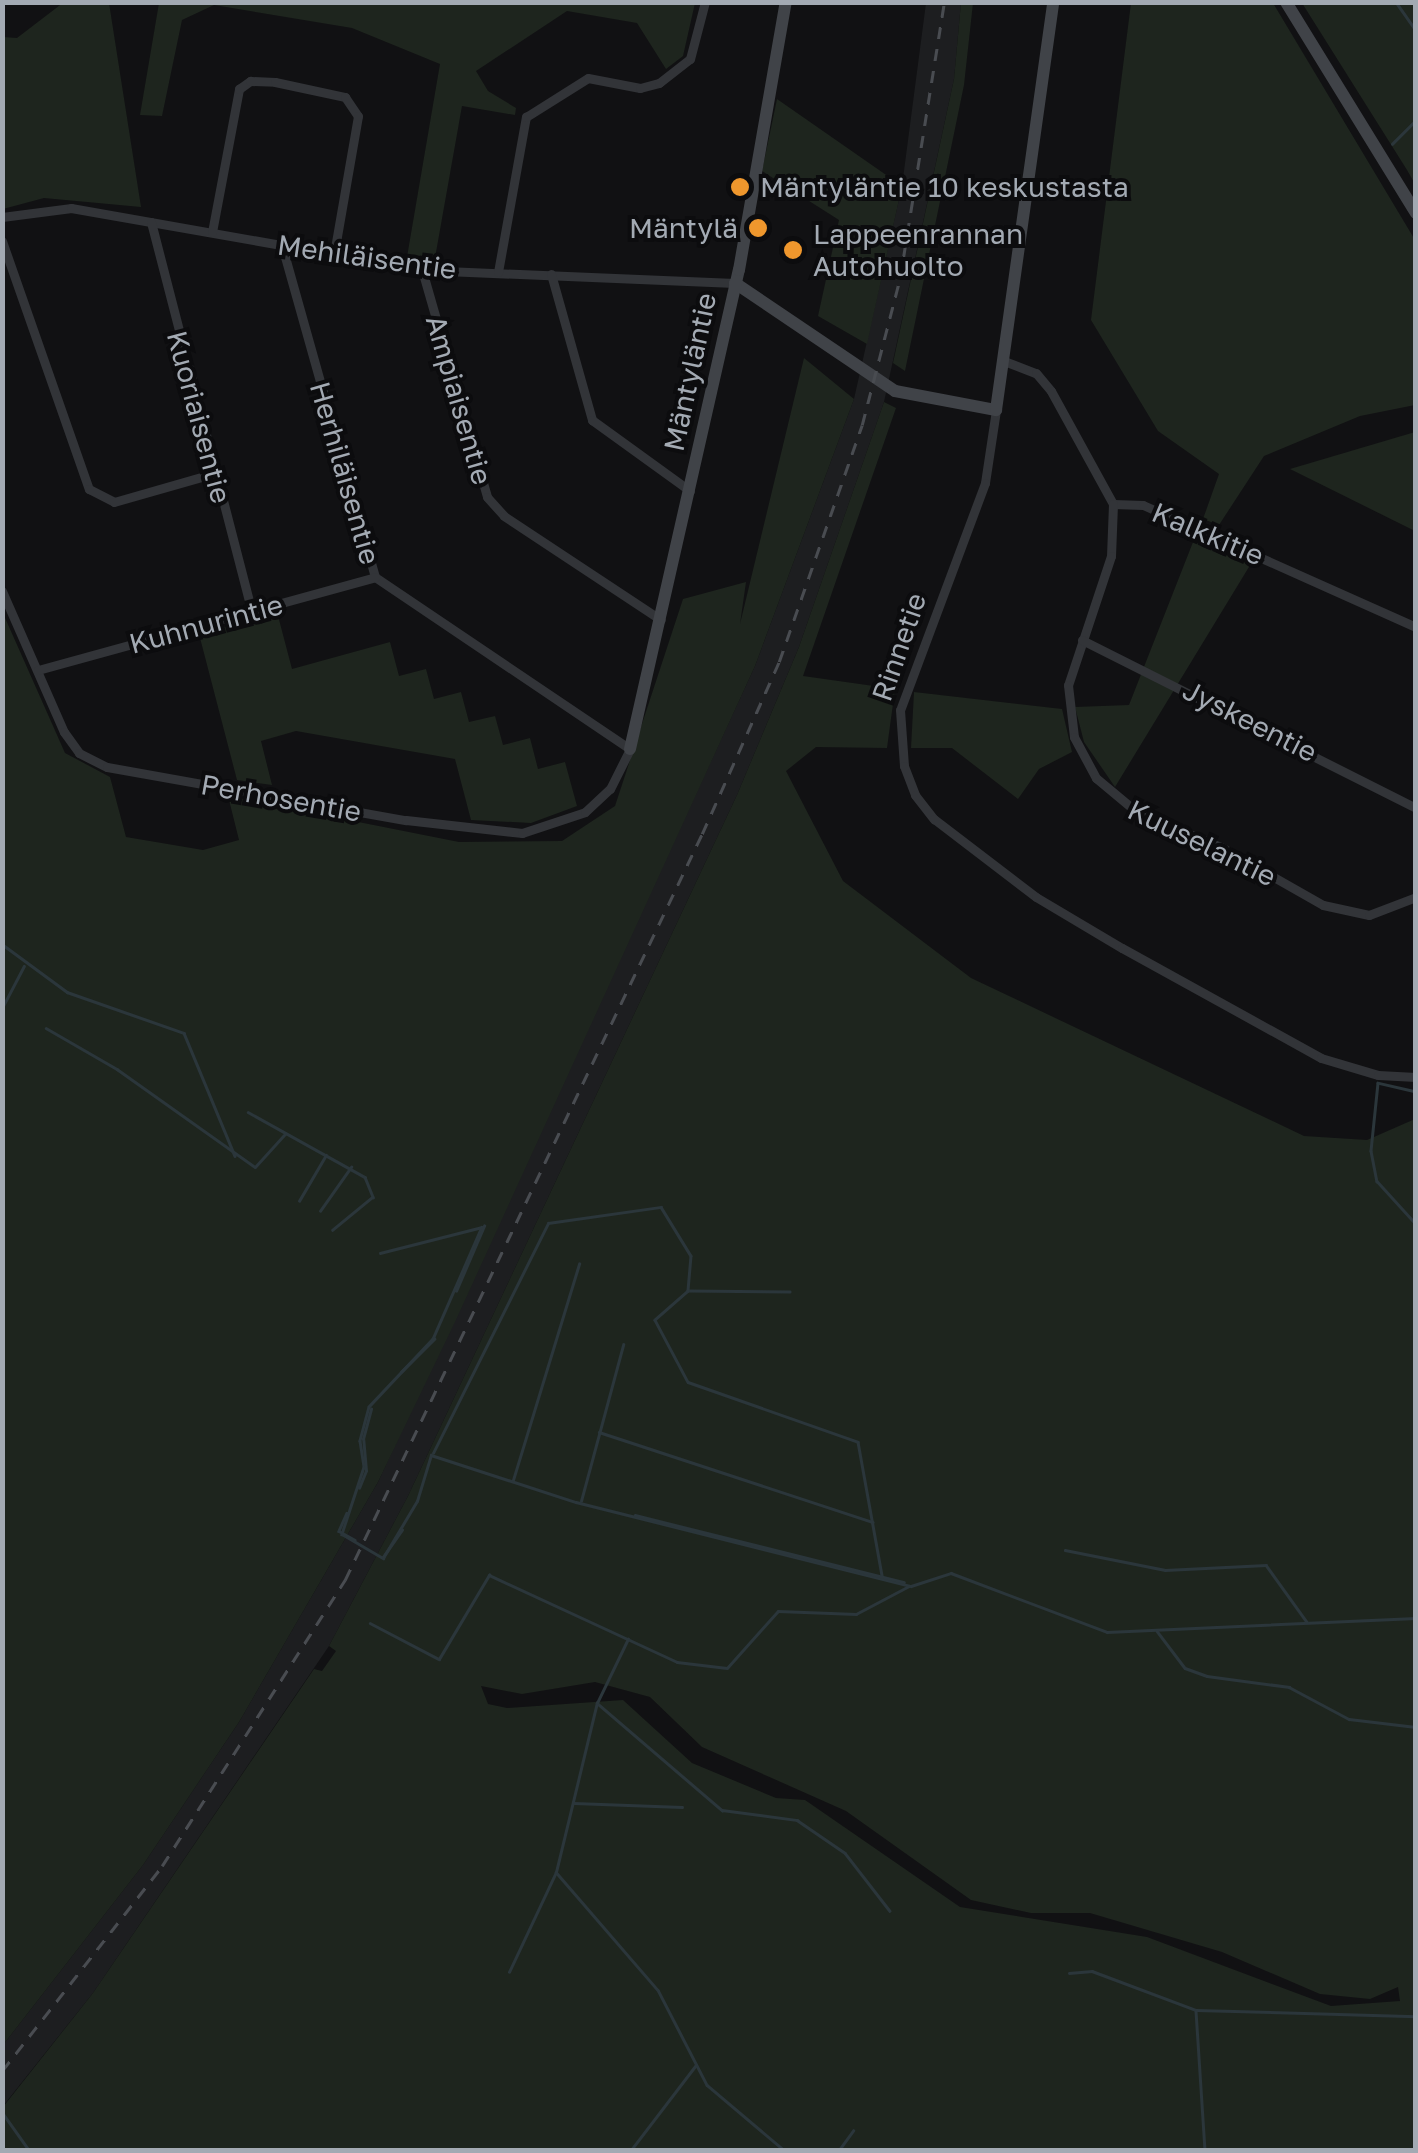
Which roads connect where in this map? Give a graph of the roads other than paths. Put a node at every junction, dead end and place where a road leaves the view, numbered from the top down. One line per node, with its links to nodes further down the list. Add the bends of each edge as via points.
1 (705, 2): 13 (street, via 690,59 660,84 640,88 588,78 526,117)
2 (786, 2): 15 (street, Mäntyläntie)
3 (1053, 2): 16 (street, Rinnetie)
4 (1286, 2): 5 (street)
5 (1416, 213)
6 (2, 217): 7 (street, Mehiläisentie, via 71,208)
7 (151, 222): 8 (street, Mehiläisentie); 18 (street, Kuoriaisentie)
8 (212, 232): 10 (street, Mehiläisentie); 11 (street, via 240,89 250,81 275,82 345,97 358,116)
9 (2, 240): 18 (street, via 90,489 114,502)
10 (282, 246): 11 (street, Mehiläisentie); 21 (street, Herhiläisentie)
11 (334, 254): 12 (street, Mehiläisentie)
12 (422, 270): 13 (street, Mehiläisentie); 24 (street, Ampiaisentie, via 487,497 504,516)
13 (498, 272): 14 (street, Mehiläisentie)
14 (551, 274): 15 (street, Mehiläisentie); 19 (street, via 592,420)
15 (736, 283): 17 (street, via 895,391); 19 (street, Mäntyläntie)
16 (1004, 361): 17 (street, Rinnetie); 20 (street, Kalkkitie, via 1036,373 1051,392)
17 (996, 410): 31 (street, Rinnetie, via 986,483 900,710 904,766 915,794 934,820 1036,897 1122,948 1321,1058 1378,1075)
18 (215, 473): 23 (street, Kuoriaisentie)
19 (690, 491): 24 (street, Mäntyläntie)
20 (1114, 504): 25 (street, Kalkkitie, via 1143,505); 26 (street, Kuuselantie, via 1112,556)
21 (374, 577): 23 (street, Kuhnurintie); 28 (street, Herhiläisentie)
22 (2, 591): 27 (street, Perhosentie)
23 (252, 612): 27 (street, Kuhnurintie)
24 (661, 620): 28 (street, Mäntyläntie)
25 (1416, 627)
26 (1082, 640): 29 (street, Jyskeentie); 30 (street, Kuuselantie, via 1068,685 1071,725 1082,758 1118,802 1346,913 1397,910)
27 (38, 670): 28 (street, Perhosentie, via 79,754 107,767 484,831 554,827 585,812 610,789)
28 (630, 750)
29 (1416, 808)
30 (1416, 897)
31 (1416, 1077)

